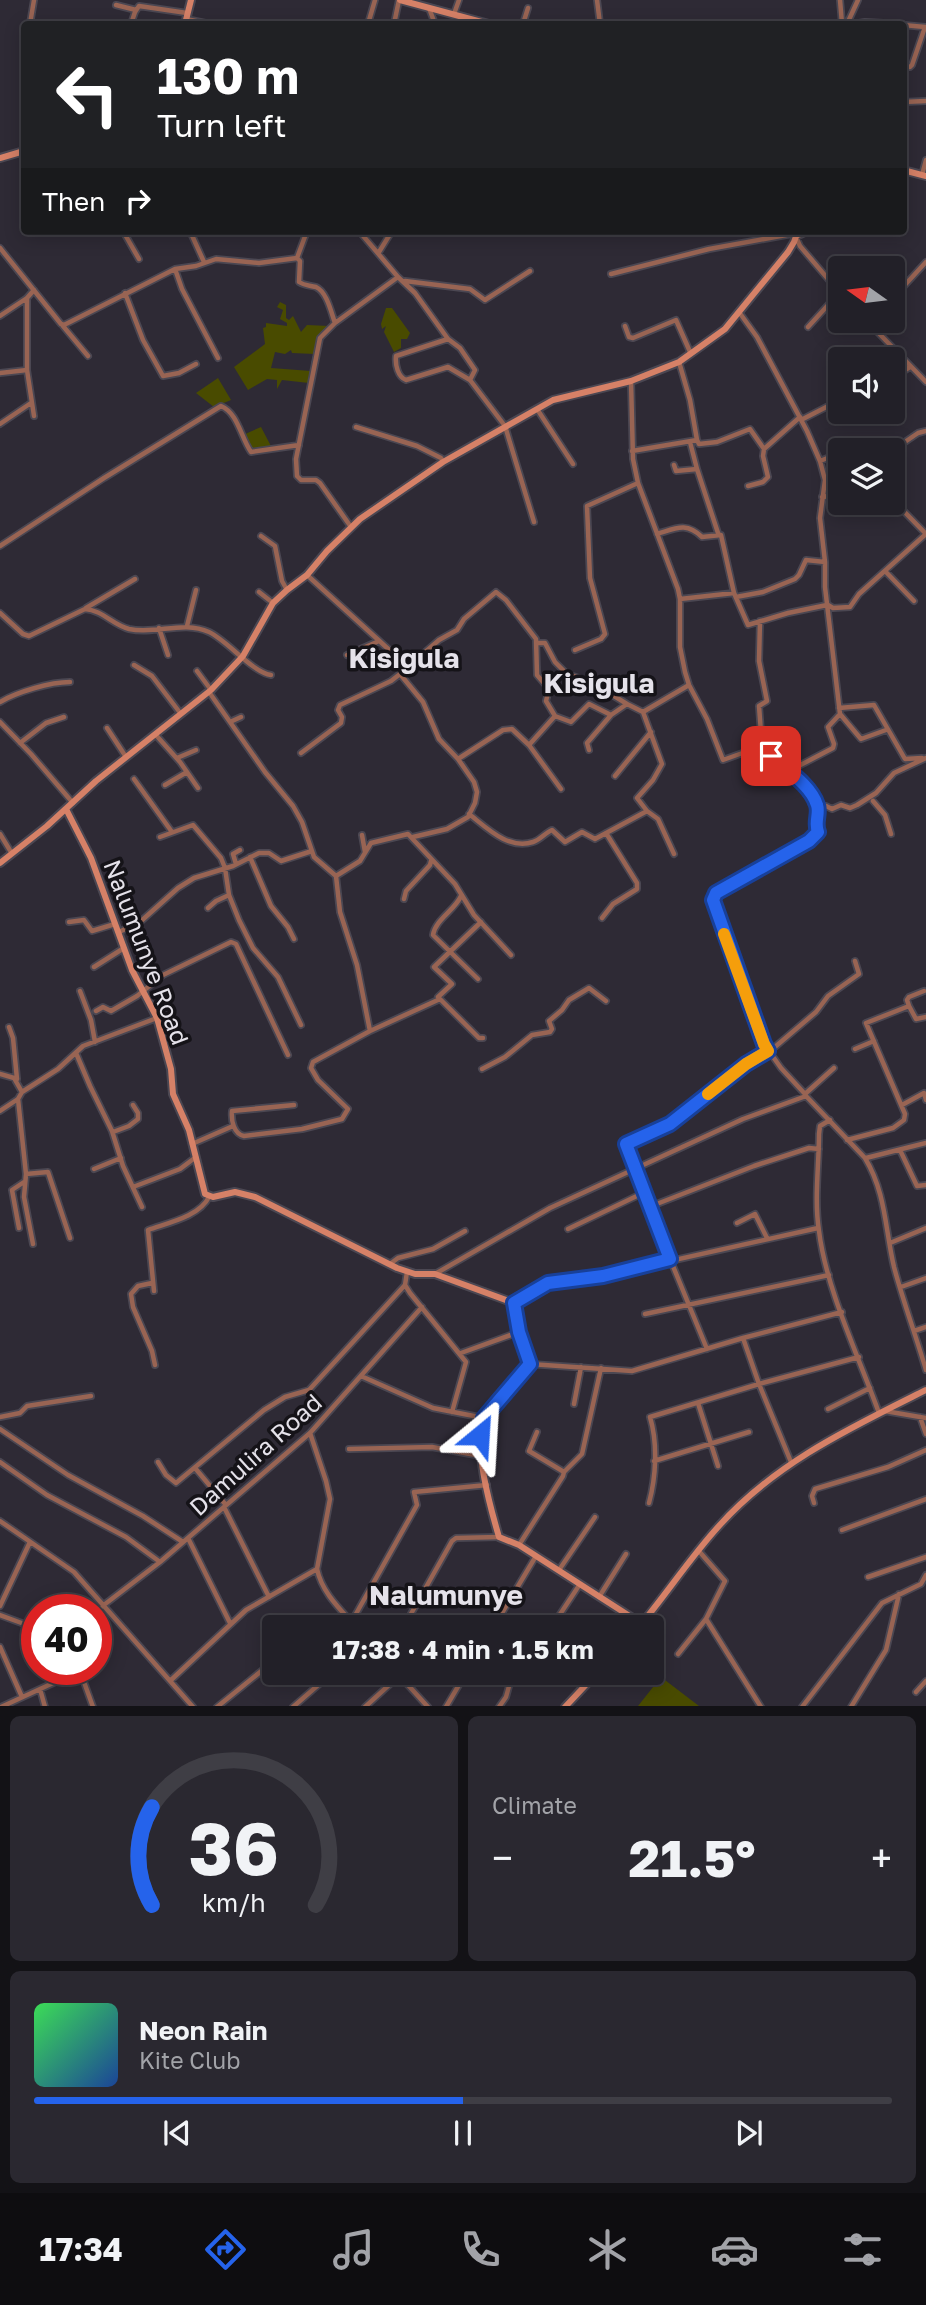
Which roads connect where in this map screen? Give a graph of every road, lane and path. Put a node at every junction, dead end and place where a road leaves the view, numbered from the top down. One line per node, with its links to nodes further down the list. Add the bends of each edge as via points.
1 (34, 0): 15 (street)
2 (191, 0): 14 (street)
3 (375, 0): 17 (street)
4 (399, 0): 10 (street); 18 (street)
5 (459, 0): 13 (street)
6 (597, 0): 22 (street)
7 (840, 0): 23 (street)
8 (858, 0): 24 (street)
9 (116, 5): 12 (street)
10 (429, 8): 13 (street); 19 (street)
11 (528, 8): 21 (street)
12 (136, 10): 14 (street, via 142,6); 16 (street)
13 (453, 15): 20 (street)
14 (186, 19)
15 (30, 21)
16 (132, 21)
17 (369, 21)
18 (395, 21)
19 (434, 21)
20 (477, 21)
21 (524, 21)
22 (600, 21)
23 (842, 21)
24 (851, 21)
25 (907, 25): 26 (street)
26 (926, 27): 27 (street, via 912,65)
27 (907, 67)
28 (926, 101): 29 (street)
29 (907, 102)
30 (21, 152): 31 (street)
31 (0, 158)
32 (926, 160): 34 (street)
33 (907, 172): 34 (street)
34 (924, 176)
35 (125, 235): 46 (street)
36 (192, 235): 47 (street)
37 (306, 235): 45 (street)
38 (365, 235): 44 (street)
39 (390, 235): 44 (street)
40 (791, 235): 51 (street, via 709,248)
41 (796, 235): 60 (street)
42 (797, 235): 53 (street, via 806,254)
43 (0, 248): 56 (street)
44 (379, 252): 52 (street)
45 (298, 258): 47 (street); 62 (street, via 300,283 323,292)
46 (139, 259)
47 (204, 262): 49 (street)
48 (926, 263): 55 (street)
49 (175, 269): 57 (street); 70 (street)
50 (530, 271): 54 (street, via 485,300 470,289)
51 (611, 274)
52 (398, 277): 54 (street); 62 (street)
53 (828, 280)
54 (404, 281): 67 (street)
55 (905, 285)
56 (34, 290): 58 (street); 63 (street)
57 (125, 293): 63 (street); 72 (street, via 163,376)
58 (27, 298): 61 (street); 74 (street)
59 (828, 305): 65 (street)
60 (739, 312): 68 (street); 84 (street)
61 (0, 316)
62 (335, 323): 92 (street, via 319,341)
63 (63, 325): 69 (street)
64 (625, 326): 68 (street, via 633,338 676,320)
65 (808, 327)
66 (880, 333): 73 (street)
67 (448, 339): 77 (street, via 474,366); 77 (street, via 396,356 401,376 406,380 448,367)
68 (691, 354): 71 (street)
69 (88, 356)
70 (218, 358)
71 (679, 362): 78 (street); 89 (street)
72 (196, 365)
73 (911, 367): 75 (street); 79 (street)
74 (27, 370): 76 (street); 80 (street)
75 (905, 370)
76 (0, 373)
77 (470, 380): 86 (street)
78 (631, 381): 82 (street, via 576,393); 94 (street)
79 (926, 382)
80 (32, 403): 83 (street); 85 (street)
81 (828, 406): 84 (street)
82 (537, 409): 86 (street); 98 (street)
83 (34, 416)
84 (800, 419): 93 (street); 96 (street)
85 (0, 424)
86 (505, 426): 97 (street); 106 (street)
87 (356, 427): 97 (street, via 417,446)
88 (926, 431): 91 (street)
89 (697, 440): 90 (street); 93 (street, via 707,444 750,429)
90 (690, 442): 94 (street); 100 (street)
91 (905, 442)
92 (299, 444): 107 (street, via 297,476 320,483); 112 (street, via 251,452 234,418 221,406)
93 (764, 449): 102 (street, via 768,477)
94 (632, 451): 101 (street)
95 (828, 458): 96 (street)
96 (820, 461): 104 (street, via 825,480)
97 (443, 462): 107 (street)
98 (573, 464)
99 (674, 465): 100 (street, via 676,471)
100 (696, 469): 108 (street)
101 (638, 483): 109 (street); 132 (street, via 587,506 590,578 605,634)
102 (748, 486)
103 (828, 496): 104 (street)
104 (822, 497): 113 (street)
105 (905, 512): 110 (street)
106 (534, 522)
107 (351, 527): 115 (street)
108 (718, 533): 109 (street, via 702,537 694,528 684,527); 120 (street)
109 (657, 534): 121 (street)
110 (926, 534): 114 (street)
111 (261, 536): 118 (street, via 275,545)
112 (0, 546)
113 (825, 562): 120 (street, via 806,560 795,579 763,592); 124 (street)
114 (886, 571): 122 (street); 124 (street, via 850,607)
115 (307, 575): 118 (street); 130 (street)
116 (135, 579): 125 (street)
117 (195, 590): 128 (street)
118 (287, 590): 123 (street)
119 (259, 592): 123 (street)
120 (735, 595): 121 (street); 127 (street, via 746,624)
121 (680, 599): 142 (street, via 680,647)
122 (914, 601)
123 (273, 603): 135 (street)
124 (827, 605): 127 (street); 146 (street)
125 (85, 609): 126 (street, via 29,636); 129 (street, via 131,629)
126 (0, 613)
127 (760, 621): 161 (street, via 759,661 767,701 759,706)
128 (187, 626): 129 (street); 135 (street, via 211,633)
129 (159, 628): 133 (street)
130 (379, 640): 134 (street); 137 (street)
131 (537, 643): 137 (street, via 496,592 457,630); 145 (street, via 545,643 567,674); 150 (street, via 537,675 550,689 546,701)
132 (575, 650)
133 (168, 655)
134 (347, 655)
135 (243, 656): 140 (street); 143 (street)
136 (134, 664): 148 (street, via 152,676)
137 (408, 667): 139 (street)
138 (197, 671): 143 (street)
139 (400, 674): 164 (street, via 340,705 341,723); 168 (street, via 423,702 439,739)
140 (271, 675)
141 (70, 682): 144 (street, via 35,688)
142 (689, 685): 147 (street); 161 (street, via 723,760)
143 (210, 691): 148 (street); 154 (street)
144 (0, 702)
145 (627, 704): 147 (street); 149 (street)
146 (839, 711): 156 (street, via 861,739); 156 (street, via 874,705); 170 (street, via 828,727 833,748)
147 (643, 712): 157 (street)
148 (181, 714): 158 (street)
149 (611, 715): 150 (street, via 591,703 571,722); 163 (street, via 587,743)
150 (555, 716): 160 (street)
151 (64, 717): 159 (street, via 46,723)
152 (241, 718): 154 (street)
153 (0, 722): 159 (street)
154 (230, 722): 190 (street, via 293,806)
155 (107, 728): 165 (street)
156 (886, 730): 167 (street, via 905,759)
157 (651, 732): 171 (street); 180 (street, via 662,764 637,798)
158 (154, 734): 165 (street); 166 (street)
159 (20, 743): 177 (street)
160 (529, 745): 168 (street, via 508,728); 175 (street)
161 (762, 746): 170 (street)
162 (196, 750): 166 (street)
163 (589, 750)
164 (301, 753)
165 (126, 757): 177 (street)
166 (177, 758): 169 (street)
167 (926, 758): 178 (street, via 894,773 857,805)
168 (458, 759): 181 (street, via 477,787)
169 (187, 772): 173 (street); 174 (street)
170 (788, 772): 178 (street)
171 (615, 776)
172 (134, 779): 182 (street)
173 (165, 785)
174 (198, 788)
175 (561, 789)
176 (873, 801): 185 (street, via 885,815)
177 (73, 803): 179 (street)
178 (818, 806): 232 (street, via 818,832 809,841 716,893 713,900)
179 (66, 809): 191 (street); 207 (street, Nalumunye Road)
180 (647, 811): 183 (street); 193 (street, via 658,818)
181 (469, 814): 183 (street, via 507,842 531,842 552,830 565,842 582,832 595,839); 188 (street, via 447,829)
182 (172, 832): 187 (street); 198 (street, via 195,826)
183 (606, 833): 204 (street, via 637,889 613,904)
184 (0, 834): 191 (street)
185 (891, 834)
186 (362, 835): 192 (street)
187 (160, 837)
188 (413, 837): 192 (street, via 376,840); 195 (street)
189 (240, 850): 197 (street, via 233,854)
190 (312, 851): 194 (street, via 286,860 270,853); 199 (street)
191 (11, 852): 196 (street)
192 (365, 853): 199 (street)
193 (674, 854)
194 (250, 857): 197 (street); 209 (street, via 271,906)
195 (431, 860): 201 (street); 202 (street)
196 (0, 863)
197 (236, 864): 198 (street)
198 (225, 868): 200 (street); 208 (street, via 187,881 140,922)
199 (336, 876): 227 (street, via 340,912 357,965)
200 (229, 895): 203 (street); 225 (street, via 251,945 278,977)
201 (461, 895): 206 (street); 211 (street, via 433,932)
202 (404, 899)
203 (208, 908)
204 (602, 918)
205 (69, 922): 207 (street, via 84,920 92,931)
206 (481, 922): 211 (street); 212 (street)
207 (116, 923): 208 (street, Nalumunye Road)
208 (119, 932): 210 (street, Nalumunye Road)
209 (294, 939)
210 (124, 948): 214 (street); 216 (street, Nalumunye Road)
211 (449, 951): 215 (street); 219 (street, via 434,967 452,984)
212 (511, 955)
213 (855, 961): 232 (street, via 859,974)
214 (94, 967)
215 (478, 979)
216 (143, 990): 222 (street, via 111,1011 103,1007); 224 (street, Nalumunye Road); 234 (street, via 183,964 233,943)
217 (80, 991): 230 (street)
218 (924, 991): 221 (street, via 909,997)
219 (438, 997)
220 (606, 1001): 236 (street, via 589,988 549,1021 550,1032 532,1035)
221 (909, 1006): 223 (street, via 916,1019); 229 (street, via 866,1023)
222 (96, 1011)
223 (926, 1017)
224 (157, 1018): 230 (street); 251 (street, Nalumunye Road, via 173,1094)
225 (301, 1025)
226 (9, 1027): 238 (street)
227 (370, 1031): 228 (street, via 440,999); 247 (street, via 316,1058 311,1065 318,1080 348,1109 342,1119 244,1136)
228 (483, 1038)
229 (874, 1041): 231 (street); 244 (street)
230 (95, 1042): 233 (street)
231 (855, 1049)
232 (769, 1051): 235 (street, via 805,1094); 258 (street, via 670,1124 626,1144)
233 (76, 1053): 239 (street); 248 (street)
234 (288, 1055)
235 (834, 1068)
236 (482, 1069)
237 (0, 1074): 238 (street)
238 (17, 1080): 239 (street)
239 (22, 1092): 240 (street)
240 (19, 1100): 245 (street); 259 (street)
241 (926, 1100): 244 (street, via 924,1093)
242 (133, 1105): 248 (street, via 138,1119)
243 (294, 1105): 247 (street, via 232,1111)
244 (902, 1105): 249 (street, via 905,1118 900,1126)
245 (0, 1111)
246 (830, 1120): 249 (street); 252 (street, via 820,1126); 258 (street, via 806,1096 743,1119)
247 (233, 1126): 251 (street)
248 (113, 1132): 255 (street)
249 (848, 1140): 256 (street)
250 (926, 1143): 253 (street)
251 (192, 1144): 254 (street, Nalumunye Road)
252 (819, 1149): 266 (street, via 754,1166); 269 (street)
253 (900, 1150): 256 (street); 261 (street, via 918,1186)
254 (196, 1157): 262 (street, via 180,1169); 264 (street, Nalumunye Road)
255 (121, 1158): 257 (street); 262 (street)
256 (865, 1158): 275 (street, via 879,1187)
257 (94, 1169)
258 (635, 1169): 263 (street); 280 (street, via 550,1208)
259 (26, 1174): 260 (street); 273 (street, via 48,1172)
260 (24, 1182): 268 (street, via 12,1190); 276 (street)
261 (926, 1185)
262 (133, 1187): 265 (street)
263 (643, 1194): 266 (street); 271 (street)
264 (209, 1197): 278 (street, via 235,1192 256,1197); 283 (street, via 200,1208 148,1230)
265 (142, 1207)
266 (649, 1207): 277 (street)
267 (737, 1223): 274 (street, via 755,1214)
268 (19, 1228)
269 (818, 1228): 274 (street); 281 (street)
270 (926, 1228): 275 (street)
271 (568, 1229)
272 (465, 1231): 278 (street, via 433,1249)
273 (70, 1238)
274 (767, 1238): 277 (street)
275 (890, 1243): 285 (street)
276 (33, 1244)
277 (670, 1259): 287 (street, via 603,1276 548,1283); 288 (street)
278 (389, 1264): 279 (street)
279 (407, 1272): 280 (street); 284 (street)
280 (435, 1274): 287 (street)
281 (829, 1275): 288 (street); 290 (street)
282 (926, 1278): 285 (street)
283 (152, 1283): 286 (street); 300 (street, via 138,1286 131,1294)
284 (405, 1285): 289 (street); 331 (street, via 309,1390 264,1410)
285 (901, 1287): 293 (street)
286 (154, 1291)
287 (514, 1303): 294 (street)
288 (688, 1306): 291 (street); 296 (street)
289 (422, 1307): 297 (street); 304 (street, Damulira Road)
290 (842, 1312): 295 (street); 298 (street)
291 (645, 1314)
292 (926, 1327): 293 (street)
293 (914, 1331): 303 (street)
294 (519, 1332): 297 (street); 299 (street)
295 (743, 1338): 296 (street); 305 (street)
296 (707, 1349): 302 (street, via 632,1371)
297 (461, 1353): 312 (street, via 466,1364)
298 (859, 1357): 305 (street); 306 (street)
299 (530, 1364): 301 (street); 316 (street)
300 (156, 1365)
301 (581, 1366): 302 (street); 310 (street)
302 (601, 1368): 332 (street, via 582,1454)
303 (926, 1370)
304 (361, 1376): 312 (street); 320 (street, Damulira Road)
305 (759, 1384): 309 (street); 329 (street)
306 (870, 1388): 311 (street); 313 (street)
307 (926, 1390): 313 (street)
308 (90, 1396): 315 (street, via 27,1406)
309 (698, 1403): 322 (street); 326 (street, via 650,1417)
310 (574, 1404)
311 (828, 1409)
312 (452, 1412): 316 (street)
313 (881, 1412): 314 (street); 329 (street)
314 (923, 1417): 321 (street)
315 (0, 1418)
316 (484, 1418): 325 (street)
317 (0, 1429): 344 (street)
318 (537, 1432): 332 (street, via 528,1451)
319 (749, 1432): 322 (street)
320 (310, 1433): 337 (street, Damulira Road); 351 (street, via 330,1499)
321 (926, 1434)
322 (710, 1444): 326 (street); 330 (street)
323 (349, 1449): 325 (street, via 432,1447)
324 (926, 1450): 336 (street, via 815,1489)
325 (481, 1456): 333 (street)
326 (654, 1461): 335 (street)
327 (0, 1462): 350 (street)
328 (158, 1462): 331 (street, via 176,1483)
329 (791, 1462): 346 (street, via 747,1497)
330 (718, 1466)
331 (195, 1468): 337 (street)
332 (564, 1472): 345 (street)
333 (487, 1485): 341 (street); 365 (street, via 414,1492 417,1505)
334 (926, 1499): 340 (street)
335 (649, 1503)
336 (814, 1503)
337 (225, 1506): 342 (street, Damulira Road); 358 (street)
338 (595, 1517): 352 (street)
339 (0, 1521): 343 (street)
340 (842, 1530)
341 (499, 1537): 345 (street); 366 (street, via 452,1541)
342 (188, 1538): 344 (street, Damulira Road); 373 (street)
343 (30, 1542): 356 (street, via 74,1572); 361 (street)
344 (183, 1542): 350 (street, Damulira Road)
345 (519, 1545): 348 (street)
346 (698, 1550): 370 (street); 371 (street, via 725,1581)
347 (626, 1554): 359 (street)
348 (536, 1556): 352 (street); 367 (street)
349 (926, 1557): 354 (street)
350 (160, 1562): 360 (street, Damulira Road)
351 (317, 1569): 358 (street); 364 (street, via 323,1588)
352 (559, 1570): 355 (street)
353 (926, 1575): 357 (street, via 921,1584)
354 (868, 1577)
355 (580, 1584): 359 (street); 368 (street)
356 (93, 1594)
357 (900, 1594): 402 (street, via 882,1602); 403 (street, via 886,1650)
358 (269, 1597): 373 (street)
359 (599, 1597): 369 (street)
360 (112, 1598)
361 (0, 1606)
362 (0, 1615): 372 (street)
363 (112, 1615): 377 (street)
364 (347, 1615)
365 (355, 1615)
366 (410, 1615)
367 (501, 1615)
368 (560, 1615)
369 (624, 1615)
370 (648, 1615)
371 (706, 1619): 375 (street); 401 (street)
372 (21, 1623)
373 (230, 1623): 377 (street)
374 (0, 1647): 389 (street)
375 (678, 1654)
376 (262, 1670): 394 (street)
377 (170, 1681): 393 (street)
378 (926, 1681): 388 (street)
379 (48, 1685): 387 (street)
380 (85, 1685): 392 (street)
381 (318, 1685): 395 (street)
382 (387, 1685): 396 (street)
383 (409, 1685): 397 (street)
384 (459, 1685): 398 (street)
385 (510, 1685): 399 (street)
386 (585, 1685): 400 (street)
387 (40, 1689): 389 (street); 391 (street)
388 (916, 1692)
389 (22, 1697): 390 (street)
390 (1, 1706)
391 (45, 1706)
392 (93, 1706)
393 (193, 1706)
394 (217, 1706)
395 (293, 1706)
396 (365, 1706)
397 (428, 1706)
398 (446, 1706)
399 (499, 1706)
400 (565, 1706)
401 (761, 1706)
402 (802, 1706)
403 (851, 1706)

